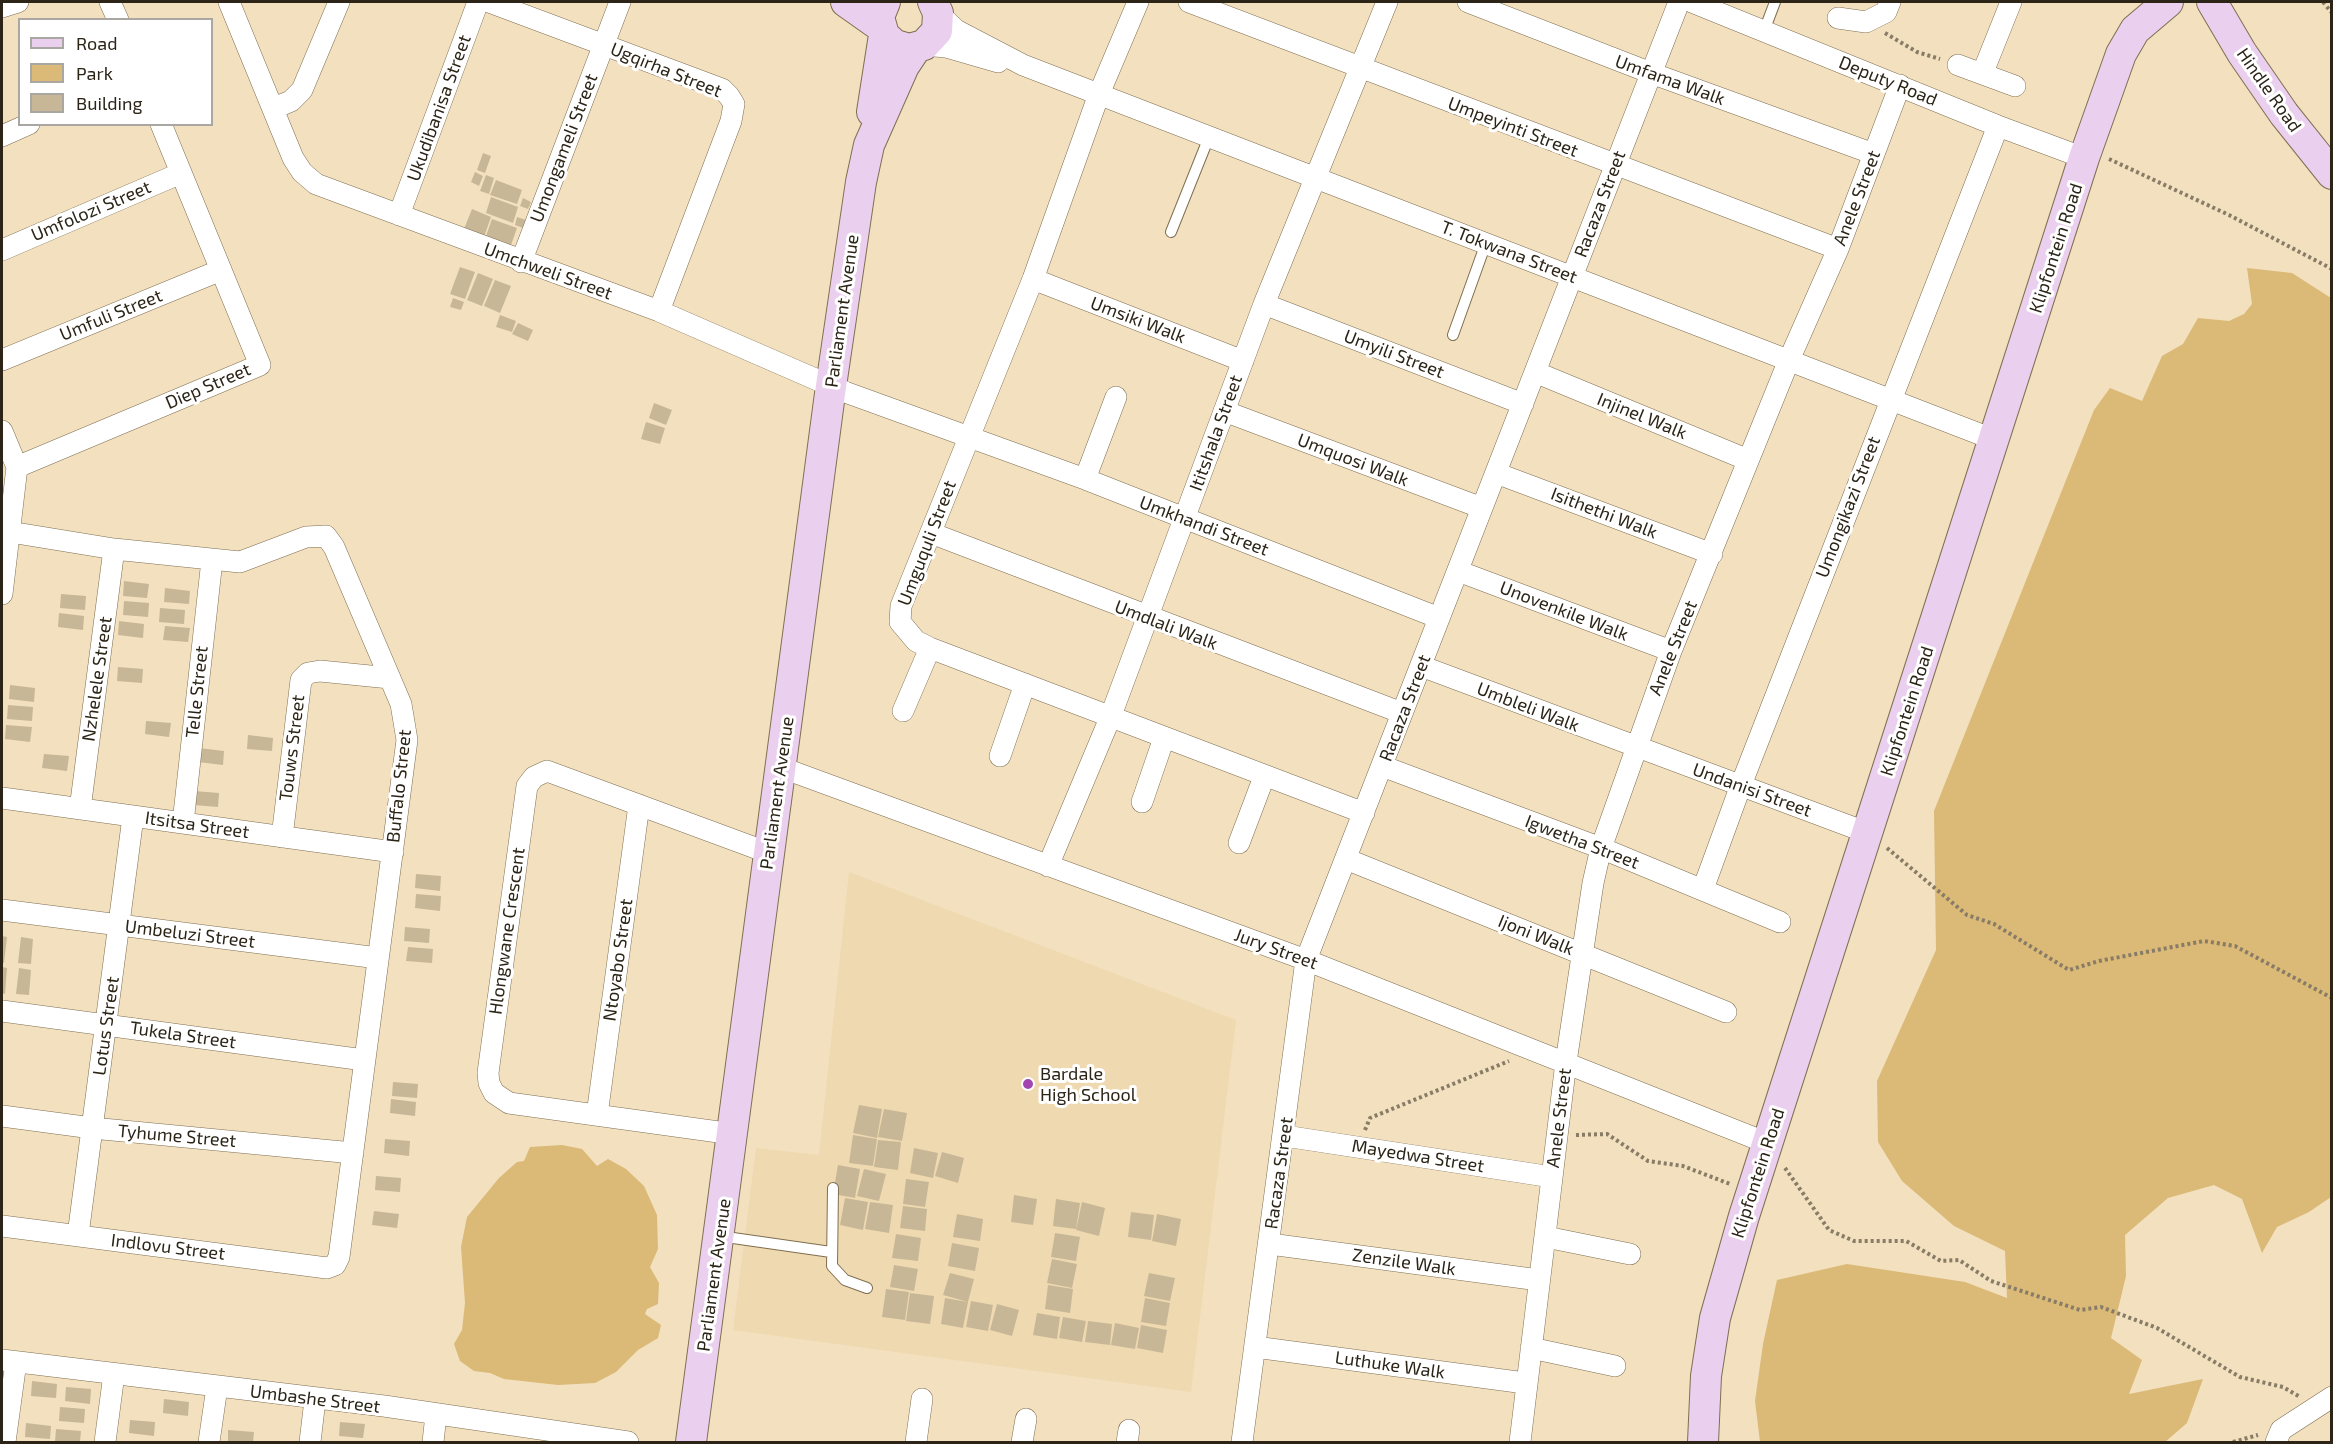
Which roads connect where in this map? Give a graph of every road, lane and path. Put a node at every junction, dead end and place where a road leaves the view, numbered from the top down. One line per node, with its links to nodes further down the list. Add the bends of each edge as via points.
1 (18, 2): 22 (street)
2 (110, 2): 24 (street)
3 (229, 2): 39 (street, Umchweli Street)
4 (339, 2): 39 (street, via 303,90 291,101)
5 (478, 2): 52 (street, Ukudibanisa Street)
6 (489, 2): 29 (street, Ugqirha Street)
7 (620, 2): 29 (street, Umongameli Street)
8 (846, 2): 26 (street)
9 (1138, 2): 38 (street, Umguquli Street)
10 (1189, 2): 33 (street, Umpeyinti Street)
11 (1387, 2): 33 (street, Ititshala Street)
12 (1468, 2): 35 (street, Umfama Walk)
13 (1679, 2): 35 (street, Racaza Street)
14 (1692, 2): 28 (street, Deputy Road)
15 (1775, 2): 28 (lane)
16 (1890, 2): 27 (street, via 1886,12)
17 (2011, 2): 34 (street)
18 (2168, 2): 47 (street, Klipfontein Road, via 2135,30 2121,54)
19 (2212, 2): 50 (street, Hindle Road, via 2242,53)
20 (2323, 2): 23 (path)
21 (935, 5): 30 (street, Parliament Avenue, via 937,31); 32 (street, T. Tokwana Street, via 956,30)
22 (2, 8)
23 (2331, 13)
24 (117, 18)
25 (1838, 18): 27 (street)
26 (883, 21): 30 (street, via 895,45); 45 (street, Parliament Avenue)
27 (1866, 22): 31 (path, via 1917,52)
28 (1764, 31): 36 (street, Deputy Road)
29 (603, 45): 57 (street, Umongameli Street); 63 (street, Ugqirha Street, via 722,89 734,104)
30 (920, 46): 32 (street, T. Tokwana Street, via 946,47 1001,63); 45 (street, Parliament Avenue, via 900,74)
31 (1958, 64): 34 (street)
32 (1023, 65): 38 (street, T. Tokwana Street)
33 (1361, 68): 48 (street, Umpeyinti Street); 51 (street, Ititshala Street)
34 (1983, 72): 37 (street)
35 (1651, 73): 46 (street, Umfama Walk); 48 (street, Racaza Street)
36 (1900, 85): 42 (street, Deputy Road); 46 (street, Anele Street)
37 (2015, 86)
38 (1100, 94): 44 (street, T. Tokwana Street); 61 (street, Umguquli Street)
39 (274, 108): 52 (street, Umchweli Street, via 293,159 316,184)
40 (24, 126): 43 (street)
41 (162, 126): 49 (street, Diep Street)
42 (1998, 126): 47 (street, Deputy Road); 71 (street, Umongikazi Street)
43 (2, 135)
44 (1209, 136): 51 (street, T. Tokwana Street); 53 (lane)
45 (870, 145): 69 (street, Parliament Avenue)
46 (1874, 154): 55 (street, Anele Street)
47 (2092, 156): 58 (path, via 2229,215); 76 (street, Klipfontein Road)
48 (1615, 166): 55 (street, Umpeyinti Street); 60 (street, Racaza Street)
49 (181, 173): 56 (street, Umfolozi Street); 59 (street, Diep Street)
50 (2331, 174)
51 (1316, 178): 54 (street, T. Tokwana Street); 62 (street, Ititshala Street)
52 (399, 215): 57 (street, Umchweli Street)
53 (1171, 232)
54 (1486, 243): 60 (street, T. Tokwana Street); 64 (lane)
55 (1838, 249): 66 (street, Anele Street)
56 (2, 250)
57 (521, 262): 63 (street, Umchweli Street)
58 (2331, 268)
59 (221, 270): 65 (street, Umfuli Street); 78 (street, Diep Street, via 260,365)
60 (1572, 276): 66 (street, T. Tokwana Street); 68 (street, Racaza Street)
61 (1033, 279): 67 (street, Umsiki Walk); 75 (street, Umguquli Street)
62 (1264, 304): 67 (street, Ititshala Street); 72 (street, Umyili Street)
63 (659, 311): 69 (street, Umchweli Street)
64 (1453, 335)
65 (2, 360)
66 (1789, 360): 71 (street, T. Tokwana Street); 77 (street, Anele Street)
67 (1243, 361): 73 (street, Ititshala Street)
68 (1535, 372): 72 (street, Racaza Street); 77 (street, Injinel Walk)
69 (831, 386): 75 (street, Umchweli Street); 104 (street, Parliament Avenue)
70 (1116, 397): 80 (street)
71 (1890, 399): 76 (street, T. Tokwana Street); 106 (street, Umongikazi Street)
72 (1523, 404): 79 (street, Racaza Street)
73 (1224, 411): 81 (street, Umquosi Walk); 82 (street, Ititshala Street)
74 (2, 431): 78 (street)
75 (968, 437): 80 (street, Umkhandi Street); 84 (street, Umguquli Street)
76 (1995, 440): 114 (street, Klipfontein Road)
77 (1748, 460): 86 (street, Anele Street)
78 (16, 467): 83 (street)
79 (1496, 472): 81 (street, Racaza Street); 86 (street, Isithethi Walk)
80 (1085, 479): 82 (street, Umkhandi Street)
81 (1482, 508): 88 (street, Racaza Street)
82 (1184, 518): 90 (street, Ititshala Street); 91 (street, Umkhandi Street)
83 (10, 531): 85 (street, Buffalo Street); 89 (street)
84 (931, 533): 90 (street, Umdlali Walk); 92 (street, Umguquli Street, via 901,606 900,622 916,641)
85 (114, 549): 87 (street, Buffalo Street); 110 (street, Nzhelele Street)
86 (1712, 554): 93 (street, Anele Street)
87 (212, 560): 95 (street, Buffalo Street, via 240,562 306,537 326,536); 113 (street, Telle Street)
88 (1458, 572): 91 (street, Racaza Street); 93 (street, Unovenkile Walk)
89 (2, 594)
90 (1147, 618): 98 (street, Umdlali Walk); 99 (street, Ititshala Street)
91 (1439, 618): 94 (street, Racaza Street)
92 (930, 648): 96 (street, Umguquli Street); 97 (street)
93 (1671, 651): 101 (street, Anele Street)
94 (1421, 666): 98 (street, Racaza Street); 101 (street, Umbleli Walk)
95 (390, 678): 115 (street, Touws Street, via 320,671 308,672 301,680); 118 (street, Buffalo Street, via 406,721 407,740)
96 (1025, 684): 99 (street, Umguquli Street); 102 (street)
97 (903, 711)
98 (1402, 713): 103 (street, Racaza Street)
99 (1110, 718): 100 (street, Umguquli Street); 121 (street, Ititshala Street)
100 (1164, 738): 105 (street, Umguquli Street); 108 (street)
101 (1635, 748): 106 (street, Undanisi Street); 117 (street, Anele Street)
102 (1000, 756)
103 (1382, 766): 111 (street, Racaza Street); 117 (street, Igwetha Street)
104 (780, 767): 119 (street, Parliament Avenue); 121 (street, Jury Street)
105 (1264, 777): 111 (street, Umguquli Street); 116 (street)
106 (1741, 785): 114 (street, Undanisi Street); 122 (street, Umongikazi Street)
107 (2, 798): 110 (street, Itsitsa Street)
108 (1142, 802)
109 (639, 805): 119 (street, Hlongwane Crescent); 136 (street, Ntoyabo Street); 136 (street, Hlongwane Crescent, via 547,771 527,786 488,1073 494,1094 508,1103)
110 (80, 809): 112 (street, Itsitsa Street)
111 (1364, 813): 120 (street, Racaza Street)
112 (133, 816): 113 (street, Itsitsa Street); 125 (street, Lotus Street)
113 (183, 823): 115 (street, Itsitsa Street)
114 (1868, 832): 129 (path, via 1967,915 1994,924 2069,970 2204,941 2235,946); 142 (street, Klipfontein Road)
115 (282, 837): 118 (street, Itsitsa Street)
116 (1239, 843)
117 (1601, 848): 122 (street, Igwetha Street); 126 (street, Anele Street)
118 (393, 852): 127 (street, Buffalo Street)
119 (769, 853): 139 (street, Parliament Avenue)
120 (1346, 859): 126 (street, Ijoni Walk); 128 (street, Racaza Street)
121 (1048, 866): 128 (street, Jury Street)
122 (1703, 889): 124 (street, Igwetha Street)
123 (2, 910): 125 (street, Umbeluzi Street)
124 (1780, 922)
125 (119, 926): 127 (street, Umbeluzi Street); 132 (street, Lotus Street)
126 (1584, 954): 131 (street, Ijoni Walk); 135 (street, Anele Street)
127 (378, 958): 134 (street, Buffalo Street)
128 (1306, 960): 133 (street, Jury Street); 141 (street, Racaza Street)
129 (2331, 998)
130 (2, 1011): 132 (street, Tukela Street)
131 (1726, 1012)
132 (106, 1025): 134 (street, Tukela Street); 138 (street, Lotus Street)
133 (1519, 1044): 135 (street, Jury Street); 143 (path, via 1513,1059 1370,1118)
134 (364, 1060): 144 (street, Buffalo Street)
135 (1566, 1062): 140 (street, Anele Street); 142 (street, Jury Street)
136 (597, 1115): 139 (street, Hlongwane Crescent)
137 (2, 1116): 138 (street, Tyhume Street)
138 (92, 1128): 144 (street, Tyhume Street); 149 (street, Lotus Street)
139 (733, 1134): 150 (street, Parliament Avenue)
140 (1557, 1134): 145 (street, Anele Street); 147 (path, via 1607,1134 1648,1161 1683,1166)
141 (1285, 1136): 143 (street, Mayedwa Street); 152 (street, Racaza Street)
142 (1767, 1143): 147 (street, Klipfontein Road); 167 (path, via 1829,1230 1854,1241 1906,1241 1941,1261 1959,1260 1991,1281 2080,1310 2101,1307 2157,1328 2240,1377)
143 (1356, 1147): 145 (street, Mayedwa Street)
144 (353, 1153): 155 (street, Buffalo Street)
145 (1551, 1177): 151 (street, Anele Street)
146 (833, 1188): 153 (lane)
147 (1751, 1193): 182 (street, Klipfontein Road, via 1715,1318 1706,1376)
148 (2, 1226): 149 (street, Indlovu Street)
149 (78, 1235): 155 (street, Indlovu Street, via 327,1268)
150 (719, 1235): 153 (lane); 177 (street, Parliament Avenue)
151 (1546, 1237): 154 (street); 156 (street, Anele Street)
152 (1270, 1244): 156 (street, Zenzile Walk); 158 (street, Racaza Street)
153 (831, 1252): 157 (lane, via 836,1271 845,1281)
154 (1630, 1254)
155 (335, 1265)
156 (1539, 1280): 159 (street, Anele Street)
157 (867, 1288)
158 (1255, 1347): 163 (street, Luthuke Walk); 180 (street, Racaza Street)
159 (1531, 1348): 161 (street); 163 (street, Anele Street)
160 (9, 1361): 162 (street, Umbashe Street); 171 (street)
161 (1615, 1366)
162 (114, 1374): 164 (street, Umbashe Street); 172 (street)
163 (1525, 1383): 181 (street, Anele Street)
164 (218, 1387): 166 (street, Umbashe Street); 173 (street)
165 (922, 1399): 178 (street)
166 (315, 1400): 168 (street, Umbashe Street); 174 (street)
167 (2324, 1402): 183 (street, via 2281,1430)
168 (436, 1415): 170 (street, Umbashe Street); 175 (street)
169 (1026, 1419): 179 (street)
170 (555, 1437): 176 (street, Umbashe Street)
171 (5, 1443)
172 (105, 1443)
173 (209, 1443)
174 (310, 1443)
175 (433, 1443)
176 (628, 1443)
177 (691, 1443)
178 (916, 1443)
179 (1022, 1443)
180 (1242, 1443)
181 (1520, 1443)
182 (1703, 1443)
183 (2276, 1443)

